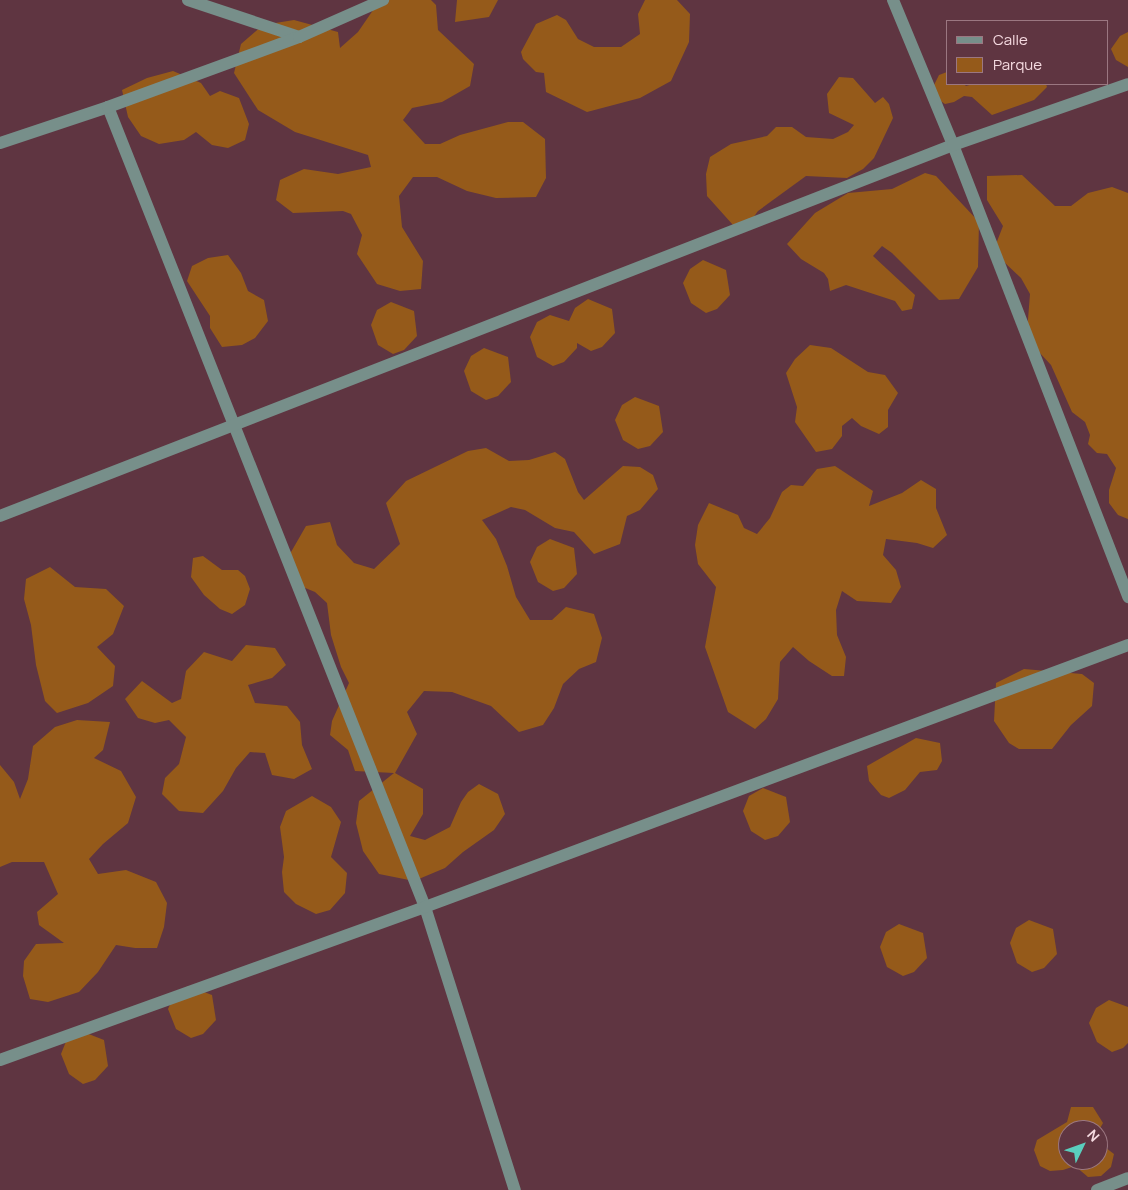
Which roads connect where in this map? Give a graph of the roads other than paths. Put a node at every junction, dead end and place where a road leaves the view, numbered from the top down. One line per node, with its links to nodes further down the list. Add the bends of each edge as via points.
1 (188, 0): 4 (street)
2 (383, 0): 4 (street)
3 (893, 0): 8 (street)
4 (299, 37): 6 (street)
5 (1128, 84): 8 (street)
6 (108, 107): 7 (street); 9 (street)
7 (0, 142)
8 (953, 145): 9 (street); 11 (street)
9 (234, 426): 10 (street); 13 (street)
10 (0, 516)
11 (1128, 597)
12 (1128, 645): 13 (street)
13 (425, 908): 14 (street); 16 (street)
14 (0, 1060)
15 (1128, 1178): 17 (street)
16 (515, 1190)
17 (1097, 1190)

